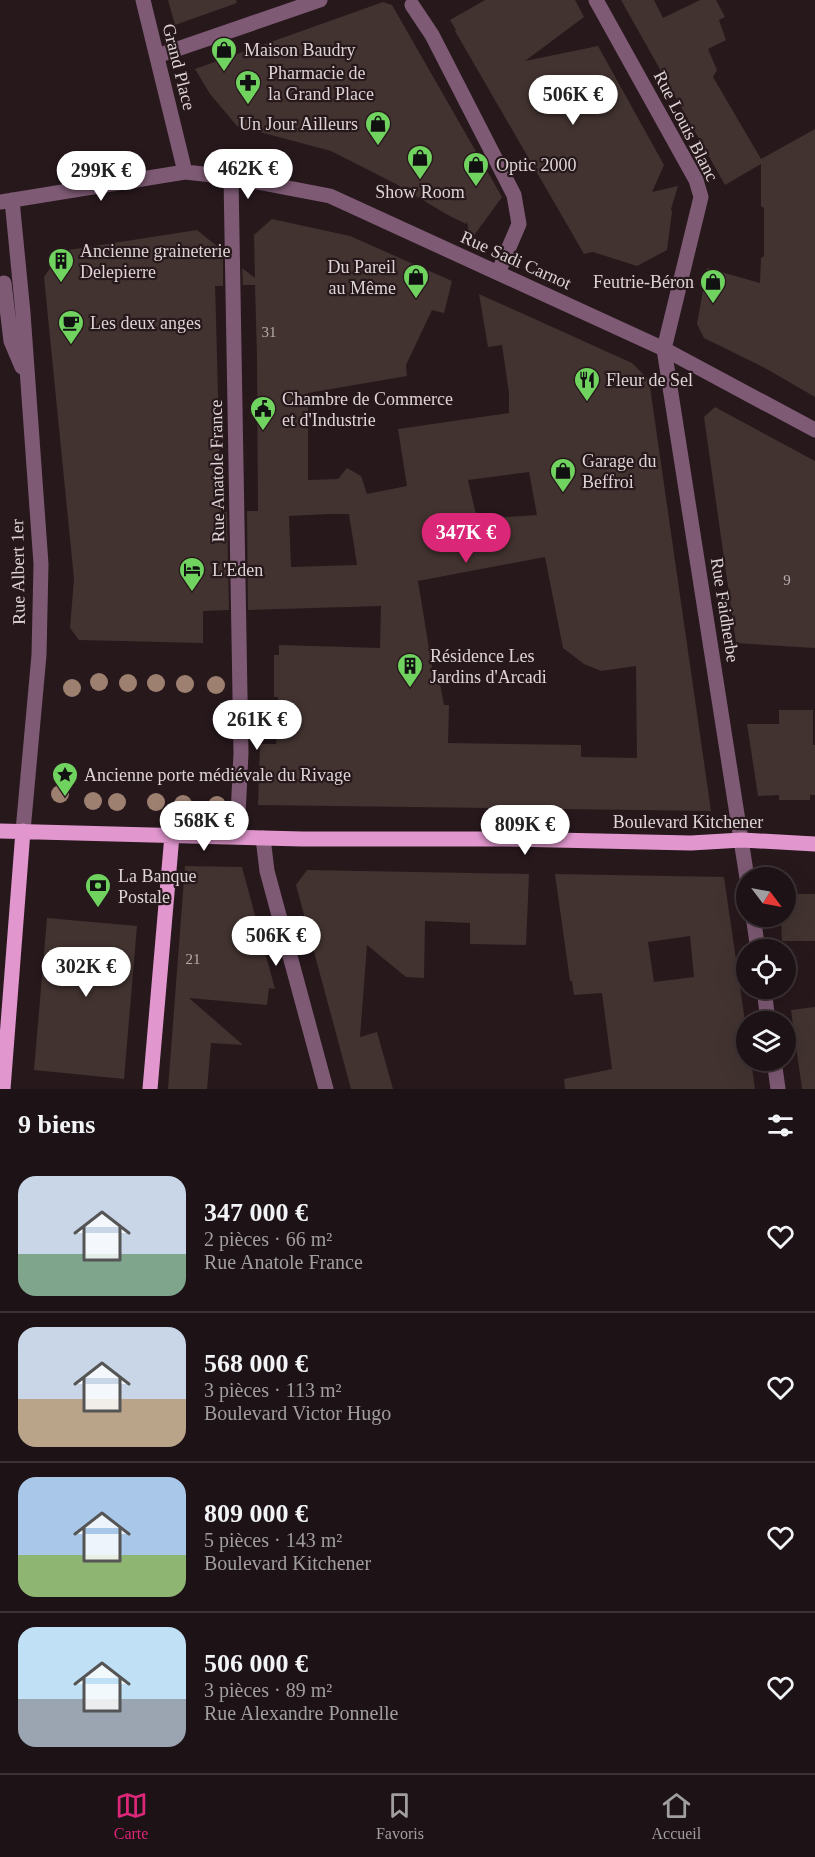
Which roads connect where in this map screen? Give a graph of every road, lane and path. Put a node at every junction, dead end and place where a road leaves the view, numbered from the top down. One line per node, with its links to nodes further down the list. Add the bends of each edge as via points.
1 (143, 0): 5 (street, Grand Place)
2 (320, 0): 5 (street)
3 (596, 0): 11 (street, Rue Louis Blanc, via 696,180 701,197)
4 (413, 2): 9 (street, via 514,195 519,224)
5 (157, 56): 6 (street, Grand Place)
6 (185, 172): 7 (street, Rue Sadi Carnot); 8 (street)
7 (231, 177): 9 (street, Rue Sadi Carnot, via 330,196); 17 (street, Rue Anatole France, via 241,753)
8 (6, 201): 12 (street, Rue Albert 1er, via 23,313)
9 (498, 273): 11 (street, Rue Sadi Carnot)
10 (4, 283): 12 (street, via 11,341)
11 (664, 349): 13 (street, Rue Sadi Carnot); 19 (street, Rue Faidherbe)
12 (26, 375): 15 (street, Rue Albert 1er, via 41,564 39,655)
13 (814, 427)
14 (0, 831): 15 (main road, Boulevard Kitchener)
15 (23, 831): 16 (main road, Boulevard Kitchener); 23 (main road)
16 (172, 835): 17 (main road, Boulevard Kitchener); 24 (main road)
17 (237, 836): 18 (main road, Boulevard Kitchener)
18 (263, 838): 19 (main road, Boulevard Kitchener, via 691,843); 25 (street, via 267,871)
19 (742, 840): 20 (main road, Boulevard Kitchener); 21 (street, Rue Faidherbe)
20 (815, 844)
21 (746, 867)
22 (776, 1071): 26 (street)
23 (3, 1089)
24 (150, 1089)
25 (326, 1089)
26 (778, 1089)

